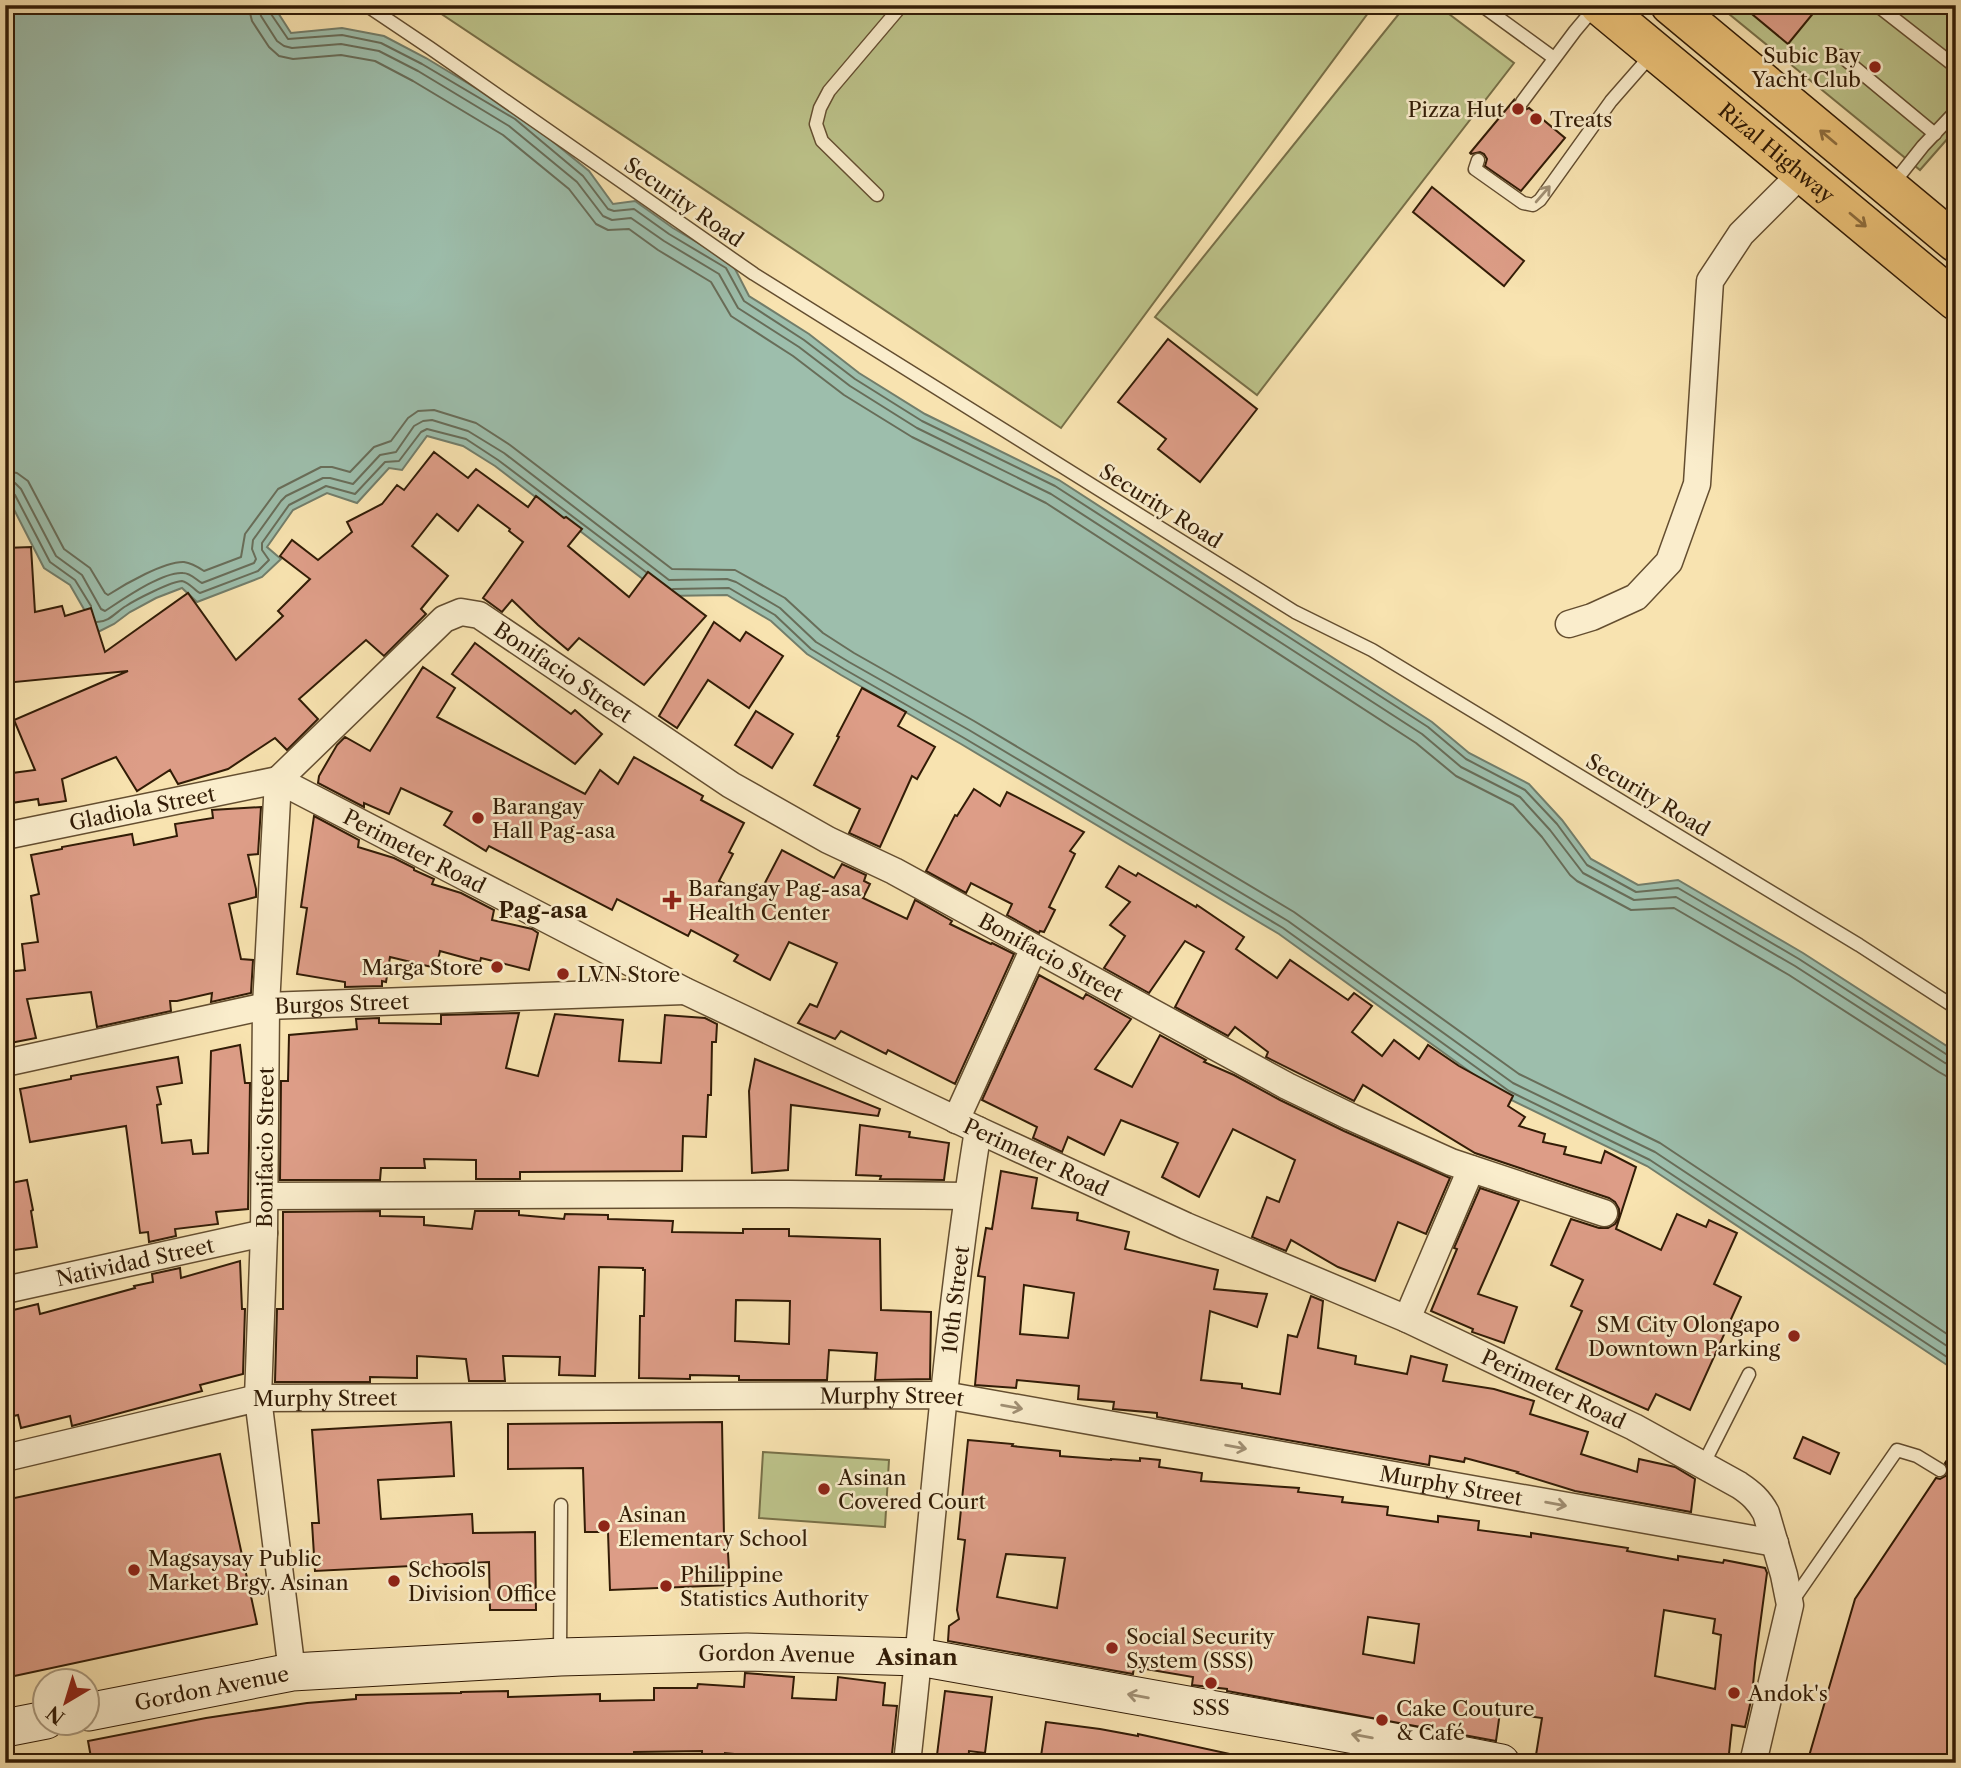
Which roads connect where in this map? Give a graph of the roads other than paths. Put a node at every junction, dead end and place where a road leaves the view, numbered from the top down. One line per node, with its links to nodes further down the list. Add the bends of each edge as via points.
1 (366, 5): 26 (lane, Security Road, via 766,281 1294,612 1371,650)
2 (902, 5): 17 (lane, via 830,91 816,124 822,141)
3 (1482, 5): 9 (lane)
4 (1598, 5): 7 (main road, Rizal Highway); 9 (lane)
5 (1670, 5): 16 (main road, one-way to 5)
6 (1878, 6): 10 (lane)
7 (1655, 51): 14 (lane, one-way to 7, via 1475,169 1523,203 1533,205); 15 (main road, Rizal Highway)
8 (1841, 56): 13 (lane)
9 (1554, 58): 11 (lane)
10 (1956, 68)
11 (1522, 102)
12 (1956, 111): 13 (lane)
13 (1935, 134): 16 (lane)
14 (1478, 160)
15 (1802, 173): 19 (main road, Rizal Highway, one-way to 19); 20 (street, via 1741,234 1710,281 1697,484 1669,562 1636,597)
16 (1890, 188): 18 (main road)
17 (877, 195)
18 (1956, 243)
19 (1956, 301)
20 (1569, 624)
21 (278, 780): 22 (street, Gladiola Street); 23 (street, Bonifacio Street, via 444,619 461,612 479,615 731,785); 24 (street, Perimeter Road); 25 (street, Bonifacio Street)
22 (5, 836)
23 (1034, 948): 28 (street, 10th Street); 29 (street, Bonifacio Street, via 1315,1100)
24 (685, 991): 25 (street, Burgos Street); 28 (street, Perimeter Road)
25 (266, 1006): 27 (street, Burgos Street); 30 (street, Bonifacio Street)
26 (1956, 1008)
27 (5, 1063)
28 (967, 1125): 31 (street, 10th Street); 35 (street, Perimeter Road, via 1186,1226)
29 (1471, 1169): 32 (street, Bonifacio Street); 35 (street)
30 (265, 1196): 31 (street); 33 (street, Bonifacio Street)
31 (967, 1196): 37 (street, 10th Street)
32 (1604, 1213)
33 (264, 1233): 34 (street, Natividad Street); 38 (street, Bonifacio Street)
34 (5, 1290)
35 (1407, 1319): 40 (street, Perimeter Road, via 1634,1427)
36 (1749, 1374): 40 (lane)
37 (944, 1395): 38 (street, Murphy Street); 43 (street, Murphy Street, one-way to 43); 46 (street, 10th Street)
38 (258, 1398): 39 (street, Murphy Street); 47 (street, Bonifacio Street)
39 (5, 1458)
40 (1703, 1465): 43 (street, Perimeter Road, via 1755,1496)
41 (1940, 1471): 44 (lane, via 1897,1450)
42 (561, 1505): 45 (lane)
43 (1775, 1543): 44 (street, Perimeter Road)
44 (1790, 1605): 53 (street)
45 (560, 1657): 46 (main road, Gordon Avenue, via 747,1652); 47 (main road, Gordon Avenue)
46 (919, 1657): 51 (street, 10th Street); 52 (main road, Gordon Avenue, one-way to 46)
47 (292, 1672): 48 (main road, Gordon Avenue)
48 (102, 1709)
49 (32, 1723): 50 (main road)
50 (5, 1728)
51 (907, 1763)
52 (1501, 1763)
53 (1754, 1763)

